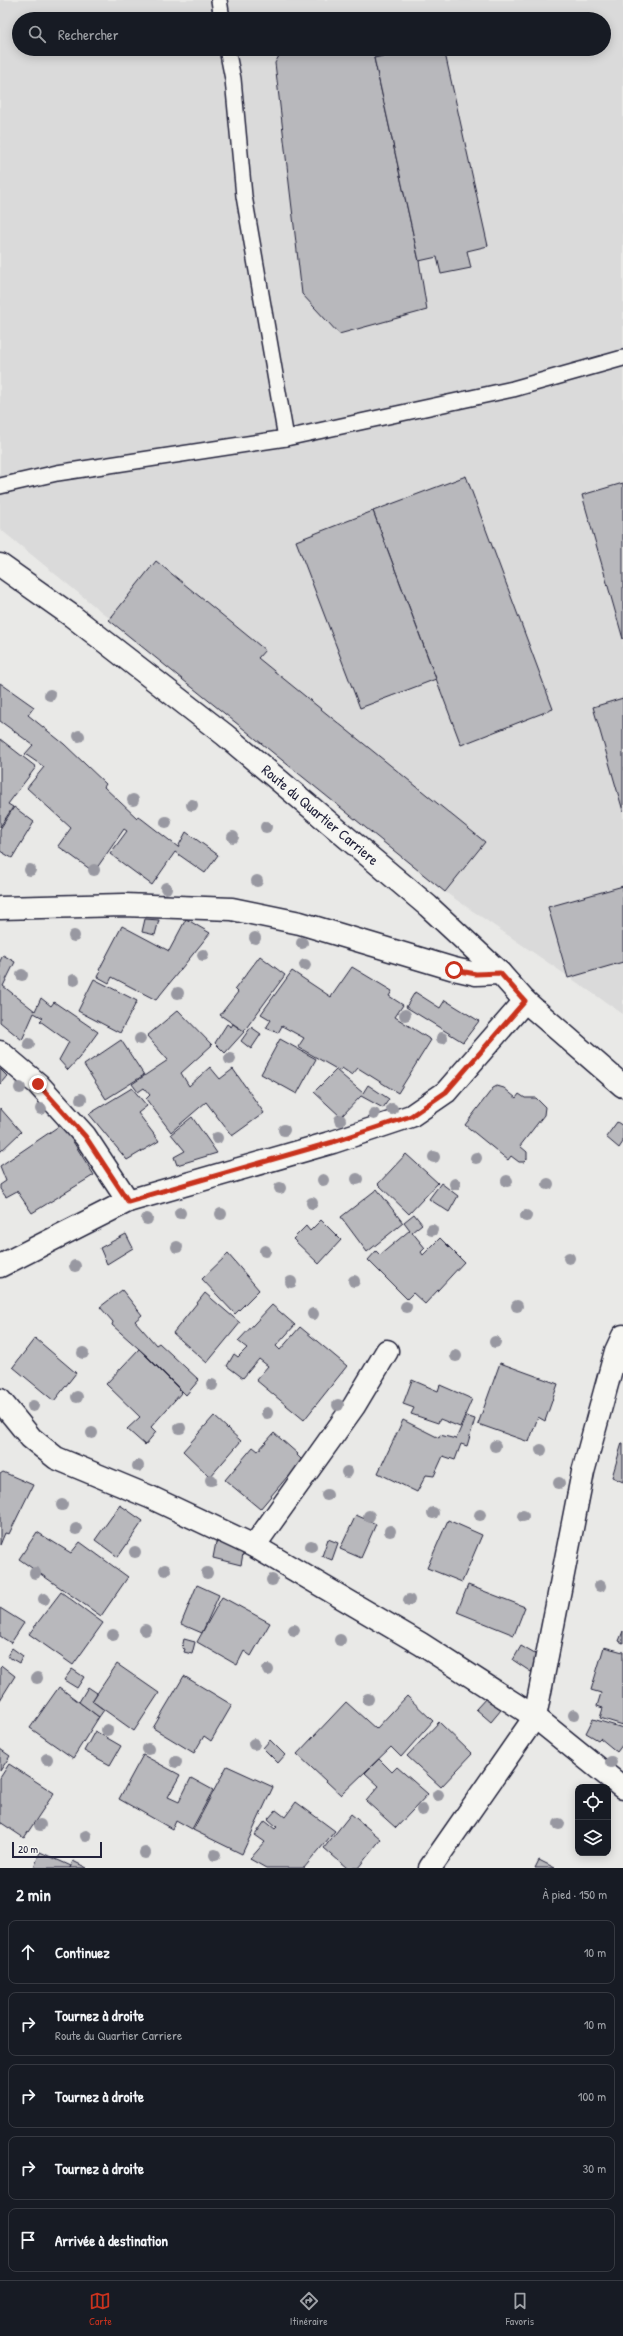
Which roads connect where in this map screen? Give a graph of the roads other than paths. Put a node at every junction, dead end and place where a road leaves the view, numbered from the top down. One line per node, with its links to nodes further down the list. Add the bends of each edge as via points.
1 (219, 0): 2 (lane)
2 (221, 12)
3 (228, 56): 5 (lane, via 244,196)
4 (623, 358): 5 (lane, via 513,389)
5 (286, 438): 6 (lane, via 56,473)
6 (0, 486)
7 (0, 565): 9 (street, Route du Quartier Carriere, via 72,616 225,735 428,906)
8 (0, 908): 9 (street, via 124,905 232,908 300,922 454,970 476,974)
9 (500, 973): 10 (street, Route du Quartier Carriere)
10 (525, 1001): 12 (street, Route du Quartier Carriere); 13 (street, via 446,1092 411,1116 333,1142)
11 (0, 1052): 13 (street, via 38,1084 85,1136)
12 (623, 1086)
13 (128, 1201): 14 (street)
14 (0, 1266)
15 (623, 1336): 19 (street, via 616,1351 583,1472)
16 (386, 1351): 18 (street, via 354,1406)
17 (0, 1400): 18 (street, via 31,1438 56,1458 150,1497)
18 (254, 1546): 19 (street, via 421,1644)
19 (536, 1717): 20 (street); 21 (street)
20 (623, 1788)
21 (430, 1868)

